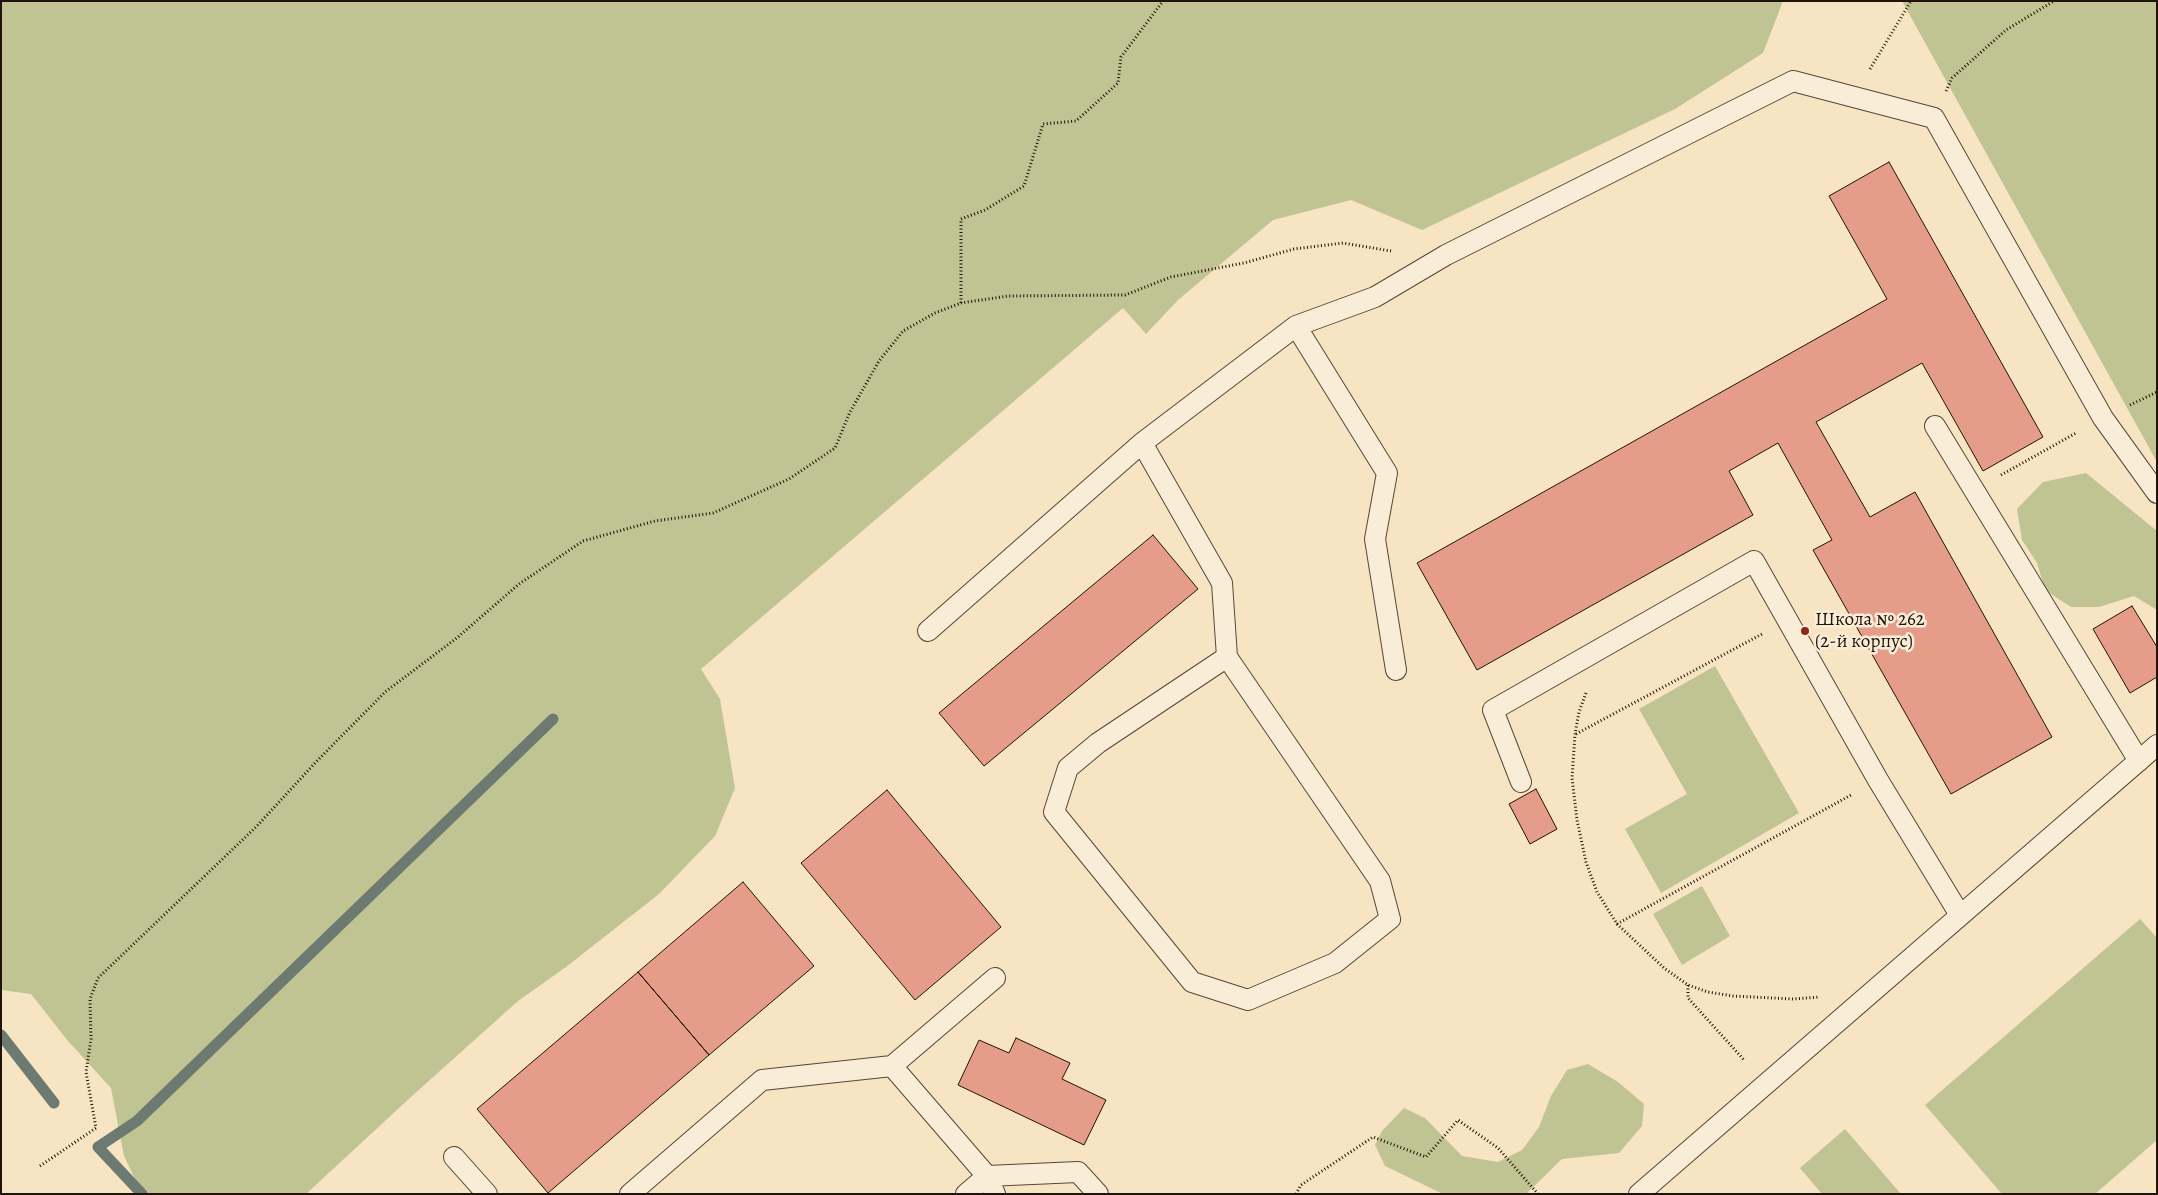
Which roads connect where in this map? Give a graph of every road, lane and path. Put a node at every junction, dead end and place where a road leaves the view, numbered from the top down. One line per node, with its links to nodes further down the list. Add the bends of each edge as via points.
1 (1163, 1): 7 (path, via 1121,57 1118,83 1076,122 1043,124 1024,186 985,210 961,219)
2 (1911, 1): 4 (path)
3 (2054, 1): 5 (path, via 2006,30 1952,78)
4 (1854, 96): 5 (lane); 8 (lane, via 1794,81 1446,255 1375,297)
5 (1934, 118): 9 (lane)
6 (1396, 251): 7 (path, via 1343,243 1294,249 1244,263 1170,277 1125,295 1008,296)
7 (961, 303): 32 (path, via 935,312 903,331 878,362 850,412 835,448 789,479 713,514 655,521 582,542 519,584 458,637 385,692 250,833 98,978 90,1000 91,1039 86,1072 96,1128)
8 (1296, 326): 11 (lane); 17 (lane, via 1387,473 1375,539)
9 (2103, 418): 12 (path); 13 (lane)
10 (1935, 426): 12 (lane)
11 (1142, 443): 15 (lane); 16 (lane, via 1222,583)
12 (1974, 490): 21 (lane)
13 (2157, 493)
14 (1788, 620): 19 (path); 22 (lane); 23 (lane, via 1754,561 1497,707 1493,710)
15 (928, 631)
16 (1227, 657): 16 (lane, via 1380,881 1390,919 1335,962 1248,1000 1192,982 1054,812 1068,768 1098,743)
17 (1396, 670)
18 (1590, 685): 19 (path, via 1578,712)
19 (1575, 734): 25 (path, via 1572,778 1586,862 1597,892)
20 (2157, 745): 21 (lane)
21 (2139, 761): 24 (lane)
22 (1878, 780): 24 (lane); 25 (path)
23 (1521, 782)
24 (1960, 915): 40 (lane)
25 (1617, 924): 27 (path)
26 (995, 978): 29 (lane)
27 (1688, 985): 28 (path, via 1734,996 1793,999); 30 (path, via 1688,998)
28 (1827, 996)
29 (892, 1066): 33 (lane); 35 (lane, via 762,1080)
30 (1750, 1066)
31 (454, 1157): 34 (lane)
32 (40, 1166)
33 (991, 1185): 36 (lane); 37 (lane, via 1078,1172)
34 (487, 1194)
35 (630, 1194)
36 (966, 1194)
37 (1098, 1194)
38 (1296, 1194): 39 (path, via 1301,1184 1373,1138 1426,1158 1458,1120 1498,1148)
39 (1538, 1194)
40 (1639, 1194)

